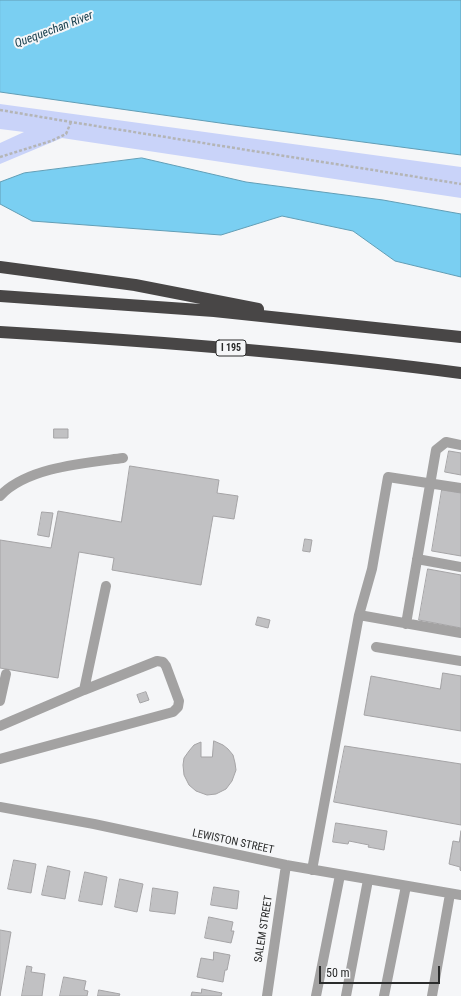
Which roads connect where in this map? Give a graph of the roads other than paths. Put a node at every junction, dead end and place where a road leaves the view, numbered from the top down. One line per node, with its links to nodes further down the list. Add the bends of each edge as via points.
1 (0, 267): 3 (highway, via 135,285)
2 (0, 296): 3 (highway, via 185,309)
3 (330, 323): 5 (highway)
4 (0, 332): 6 (highway, I 195, via 266,351)
5 (461, 337)
6 (461, 373)
7 (461, 444): 9 (street, via 446,442 436,450)
8 (123, 458): 11 (street, via 69,466 38,474 15,483)
9 (430, 484): 10 (street); 12 (street); 15 (street, via 388,477 372,569)
10 (461, 488)
11 (0, 496)
12 (417, 559): 13 (street); 16 (street)
13 (461, 567)
14 (106, 586): 21 (street)
15 (359, 615): 16 (street); 27 (street)
16 (406, 624): 17 (street)
17 (461, 633)
18 (376, 647): 19 (street)
19 (461, 661)
20 (6, 674): 22 (street)
21 (84, 690): 23 (street); 24 (street, via 157,662 163,662 178,707 173,712)
22 (0, 701)
23 (0, 726)
24 (0, 759)
25 (0, 807): 26 (street, LEWISTON STREET, via 94,824)
26 (286, 865): 27 (street, LEWISTON STREET); 33 (street, SALEM STREET)
27 (312, 870): 28 (street, LEWISTON STREET)
28 (340, 875): 29 (street, LEWISTON STREET); 34 (street)
29 (368, 880): 30 (street, LEWISTON STREET); 35 (street)
30 (406, 886): 31 (street, LEWISTON STREET); 36 (street)
31 (450, 894): 32 (street, LEWISTON STREET); 37 (street)
32 (461, 895)
33 (266, 996)
34 (316, 996)
35 (346, 996)
36 (384, 996)
37 (432, 996)

